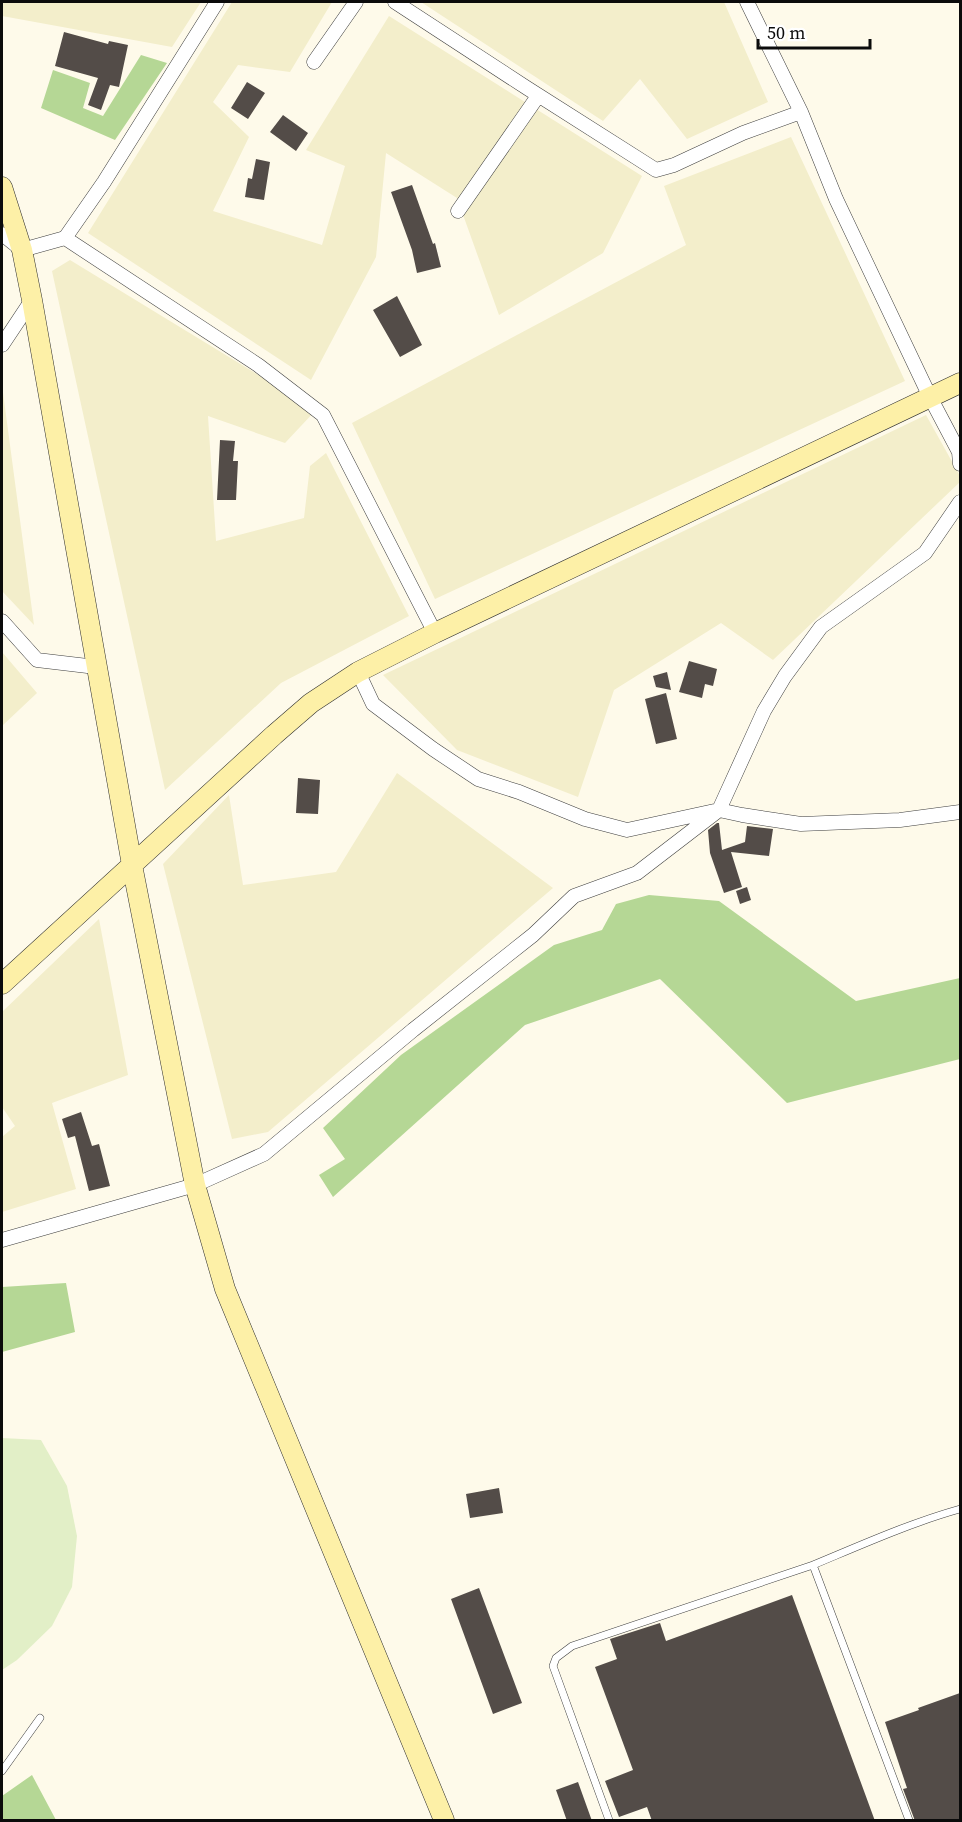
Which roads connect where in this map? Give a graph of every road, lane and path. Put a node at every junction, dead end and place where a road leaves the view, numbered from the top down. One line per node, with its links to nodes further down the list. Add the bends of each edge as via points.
1 (218, 2): 11 (street, via 105,182)
2 (356, 2): 5 (street)
3 (395, 2): 6 (street)
4 (747, 2): 7 (street)
5 (314, 62)
6 (538, 96): 7 (street, via 656,170); 9 (street)
7 (801, 112): 16 (street, via 836,199)
8 (2, 187): 12 (street)
9 (458, 211)
10 (2, 234): 12 (street)
11 (65, 238): 12 (street); 20 (street, via 258,365 324,415)
12 (22, 250): 13 (street)
13 (32, 300): 14 (street); 21 (street)
14 (2, 345)
15 (960, 383): 16 (street)
16 (930, 398): 17 (street, via 959,452); 20 (street)
17 (960, 464)
18 (960, 502): 23 (street, via 925,553 821,627 764,711)
19 (2, 621): 21 (street, via 37,660)
20 (435, 633): 22 (street)
21 (96, 667): 25 (street)
22 (358, 672): 23 (street, via 373,704 478,779 585,819 627,830); 25 (street, via 311,703)
23 (719, 810): 24 (street, via 801,824 900,820); 27 (street, via 637,873 574,897 533,935 264,1154)
24 (960, 812)
25 (132, 865): 26 (street); 27 (street)
26 (2, 984)
27 (195, 1185): 28 (street); 33 (street, via 225,1289)
28 (2, 1240)
29 (960, 1509): 30 (lane)
30 (813, 1565): 34 (lane, via 572,1646 556,1658 554,1666); 35 (lane)
31 (40, 1718): 32 (lane)
32 (2, 1770)
33 (444, 1821)
34 (609, 1821)
35 (909, 1821)

